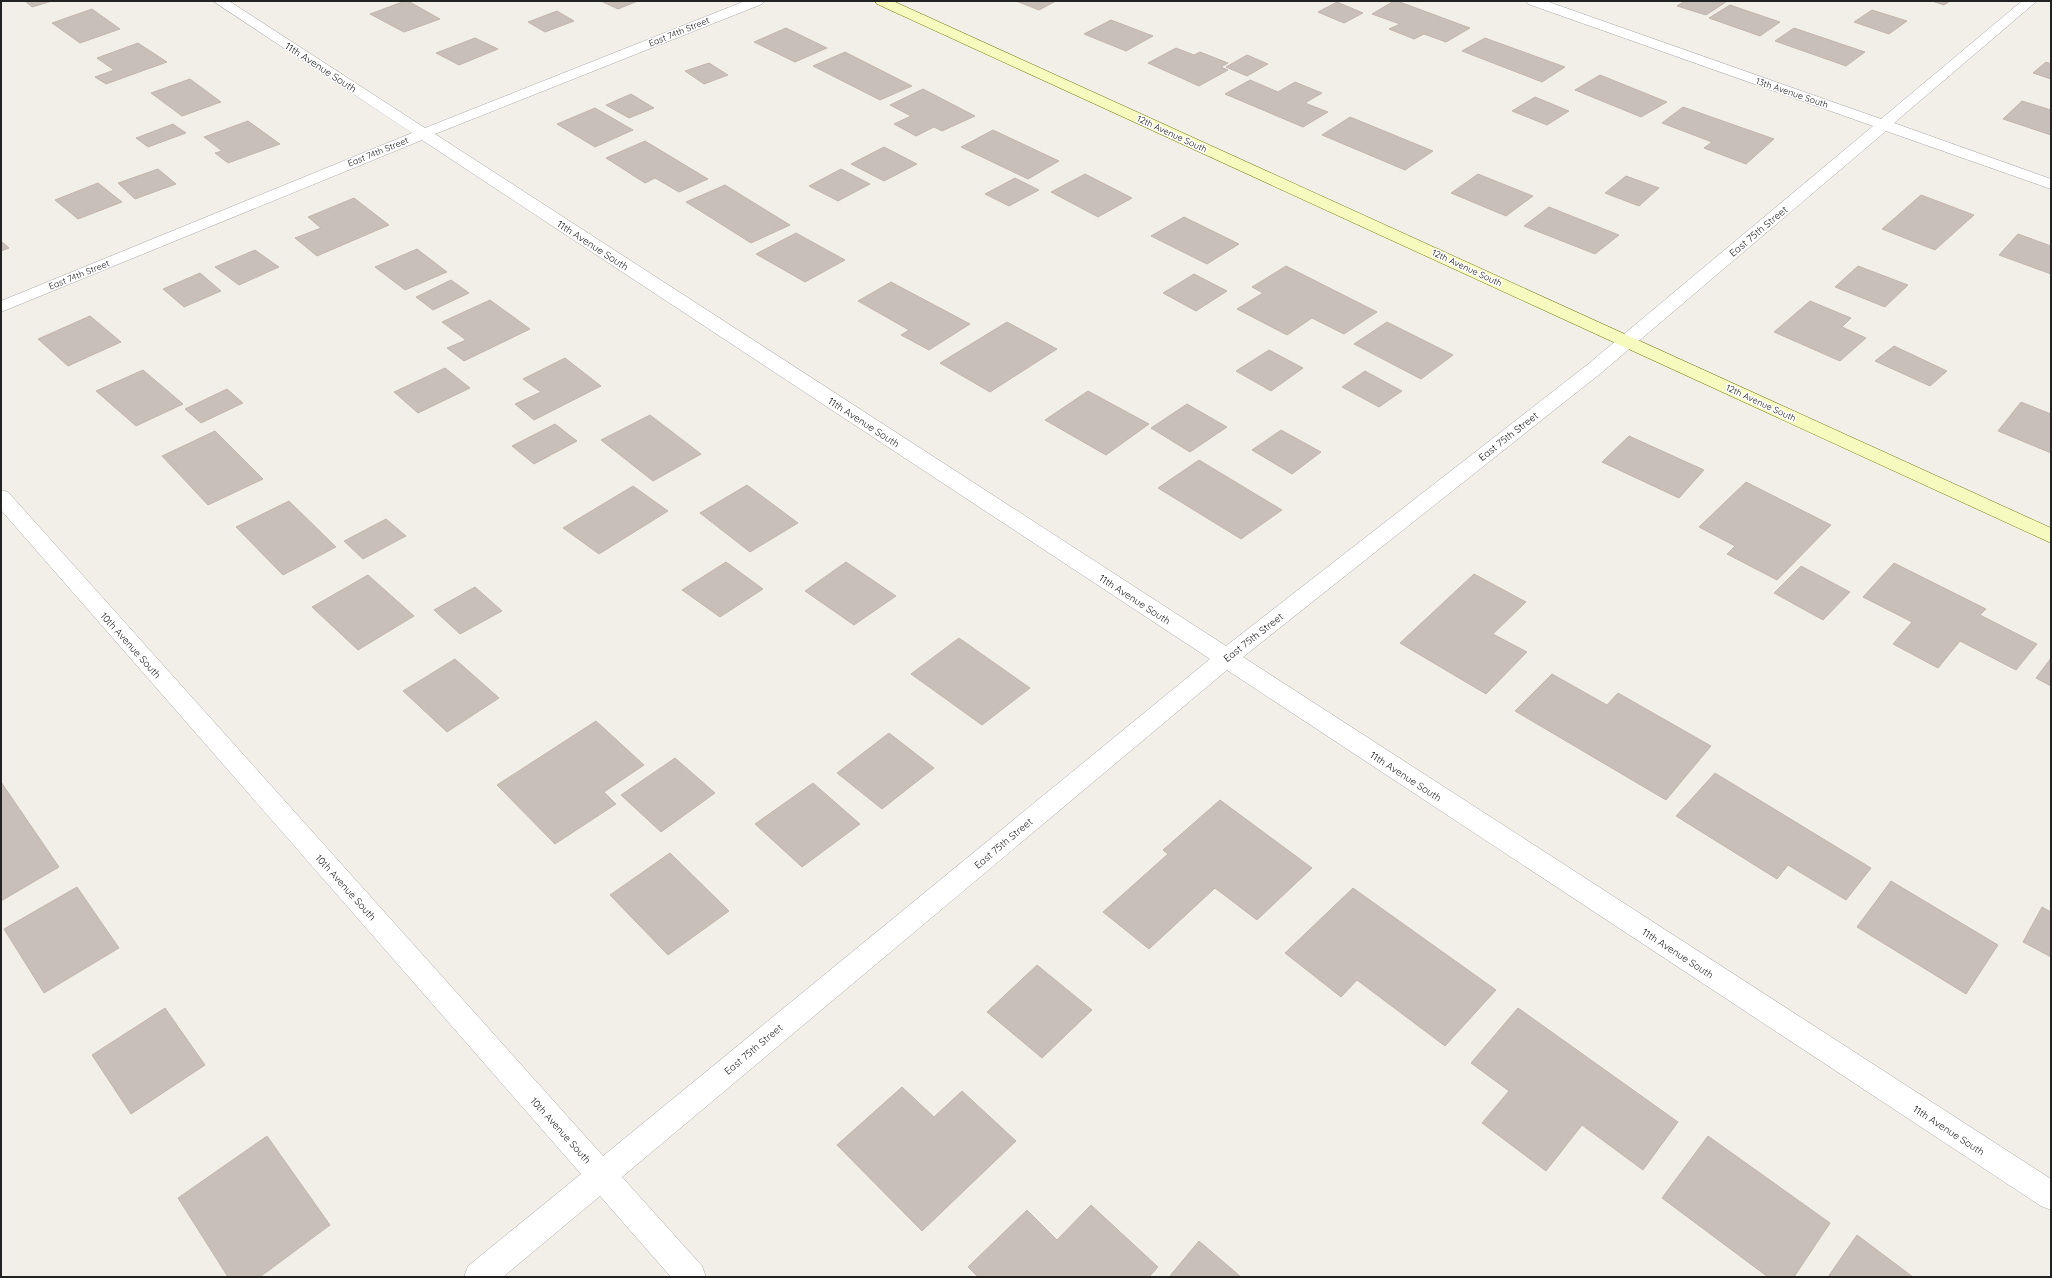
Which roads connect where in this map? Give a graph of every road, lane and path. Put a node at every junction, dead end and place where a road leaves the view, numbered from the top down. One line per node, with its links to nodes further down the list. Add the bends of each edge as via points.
1 (220, 1): 7 (street, 11th Avenue South)
2 (757, 1): 7 (street, East 74th Street)
3 (882, 1): 10 (street, 12th Avenue South)
4 (1533, 1): 6 (street, 13th Avenue South)
5 (2030, 1): 6 (street, East 75th Street)
6 (1883, 125): 8 (street, 13th Avenue South); 10 (street, East 75th Street)
7 (423, 134): 9 (street, East 74th Street); 13 (street, 11th Avenue South)
8 (2051, 184)
9 (1, 306)
10 (1626, 341): 12 (street, 12th Avenue South); 13 (street, East 75th Street)
11 (1, 497): 14 (street, 10th Avenue South)
12 (2051, 536)
13 (1226, 658): 14 (street, East 75th Street); 15 (street, 11th Avenue South)
14 (601, 1175): 16 (street, East 75th Street); 17 (street, 10th Avenue South)
15 (2051, 1196)
16 (479, 1277)
17 (692, 1277)

